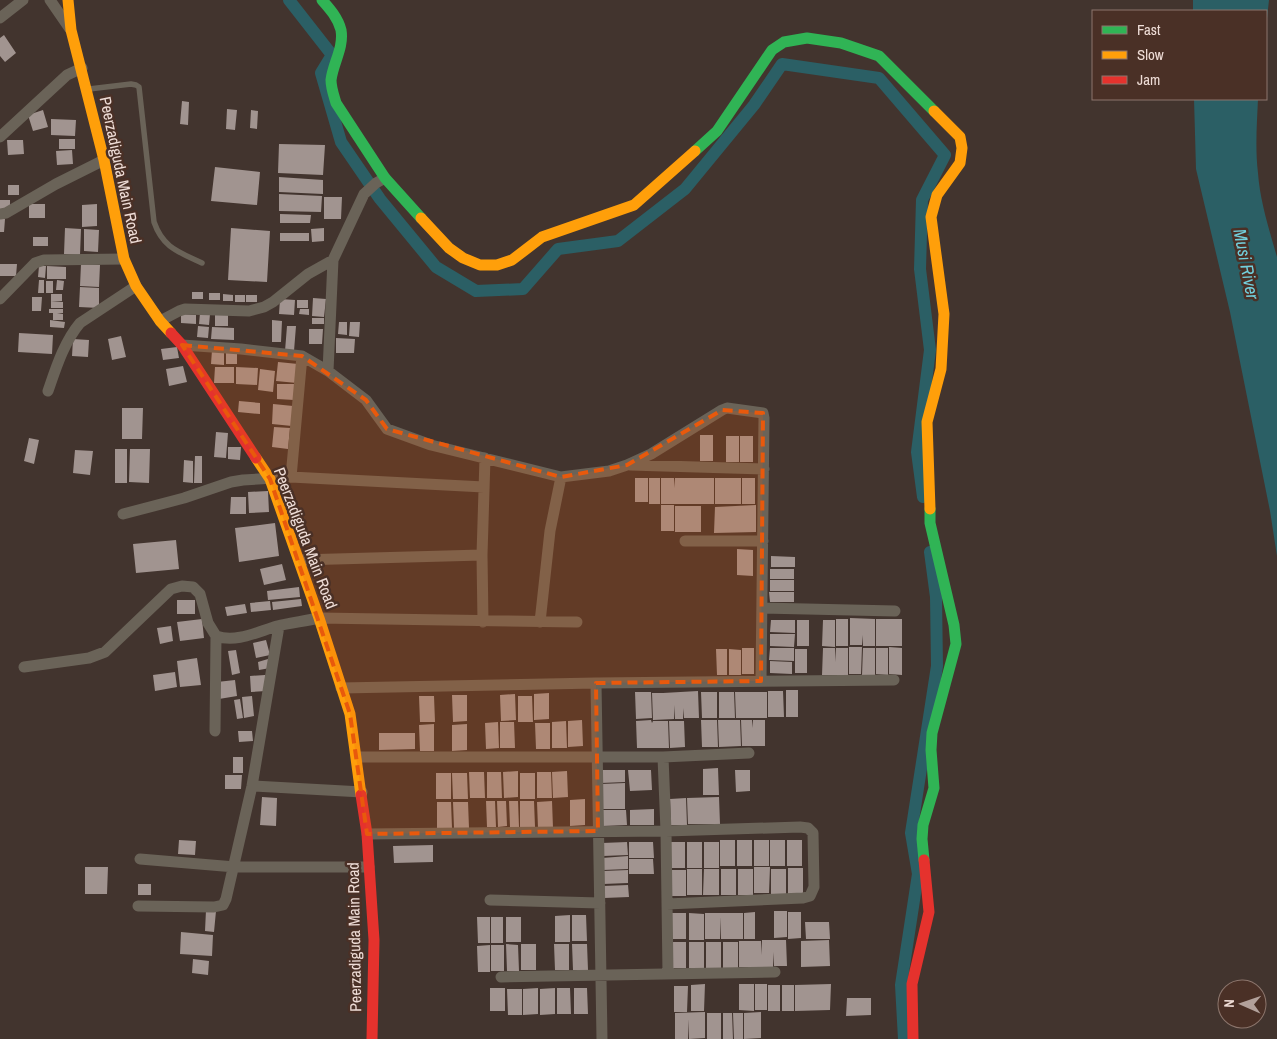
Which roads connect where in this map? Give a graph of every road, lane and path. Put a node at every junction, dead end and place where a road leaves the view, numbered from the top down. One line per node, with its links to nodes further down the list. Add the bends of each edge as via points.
1 (23, 0): 5 (street)
2 (50, 0): 6 (street)
3 (68, 0): 6 (street, Peerzadiguda Main Road)
4 (322, 0): 11 (street, via 336,16 341,32 340,50 332,76 336,103)
5 (0, 18)
6 (71, 30): 7 (street, Peerzadiguda Main Road)
7 (82, 68): 8 (street, Peerzadiguda Main Road); 9 (street, via 67,75)
8 (87, 90): 10 (street, Peerzadiguda Main Road); 15 (lane, via 131,84 139,87 154,222 159,236 170,248)
9 (0, 137)
10 (104, 160): 12 (street); 13 (street, Peerzadiguda Main Road)
11 (381, 181): 14 (street, via 364,194); 71 (street, via 449,248 464,258 480,265 497,265 512,260 542,237 634,205 717,131 772,50 784,42 807,38 842,43 879,56 960,137 962,159 937,194 931,217 944,314 941,369 927,422 930,522 956,644 932,733 934,788 922,839 929,912 912,984)
12 (0, 214)
13 (124, 260): 16 (street, Peerzadiguda Main Road); 17 (street, via 44,260 35,263)
14 (333, 260): 18 (street, via 308,274 264,307 249,311 186,309); 21 (street)
15 (202, 263)
16 (136, 286): 18 (street, Peerzadiguda Main Road); 22 (street, via 80,322 60,358)
17 (0, 300)
18 (160, 321): 19 (street, Peerzadiguda Main Road)
19 (182, 345): 20 (street); 28 (street, Peerzadiguda Main Road)
20 (302, 356): 21 (street); 27 (street)
21 (328, 372): 23 (street, via 366,400 387,430)
22 (48, 391)
23 (486, 458): 26 (street); 29 (street)
24 (627, 465): 25 (street); 25 (street, via 727,408 763,414); 26 (street, via 609,471)
25 (764, 469): 32 (street)
26 (561, 477): 39 (street, via 550,531)
27 (291, 478): 28 (street); 29 (street)
28 (270, 479): 30 (street, via 232,482); 34 (street, Peerzadiguda Main Road)
29 (484, 486): 33 (street)
30 (123, 514)
31 (685, 541): 32 (street)
32 (763, 541): 35 (street)
33 (482, 555): 34 (street); 38 (street)
34 (299, 560): 37 (street, Peerzadiguda Main Road)
35 (762, 608): 36 (street); 45 (street)
36 (895, 611)
37 (319, 618): 38 (street); 41 (street); 47 (street, Peerzadiguda Main Road)
38 (483, 622): 39 (street)
39 (540, 622): 40 (street)
40 (577, 622)
41 (279, 626): 42 (street, via 235,639); 53 (street)
42 (216, 636): 43 (street, via 208,623 200,594 193,587 182,586 171,589 105,652 89,658); 48 (street)
43 (24, 667)
44 (894, 680): 45 (street)
45 (761, 681): 46 (street)
46 (596, 683): 47 (street); 50 (street)
47 (341, 688): 51 (street, Peerzadiguda Main Road, via 350,714)
48 (214, 731)
49 (749, 754): 52 (street)
50 (597, 756): 51 (street); 52 (street); 55 (street)
51 (358, 757): 54 (street, Peerzadiguda Main Road)
52 (663, 757): 56 (street)
53 (252, 786): 54 (street); 59 (street)
54 (362, 792): 57 (street, Peerzadiguda Main Road)
55 (598, 831): 56 (street); 57 (street); 62 (street)
56 (666, 831): 63 (street); 63 (street, via 800,827 814,833 814,887 810,896)
57 (367, 834): 60 (street, Peerzadiguda Main Road)
58 (140, 859): 59 (street)
59 (235, 867): 60 (street); 64 (street, via 222,905)
60 (368, 867): 69 (street, Peerzadiguda Main Road, via 374,940)
61 (490, 900): 62 (street)
62 (600, 903): 67 (street)
63 (667, 904): 66 (street)
64 (138, 906)
65 (775, 972): 66 (street)
66 (668, 974): 67 (street)
67 (601, 975): 68 (street); 70 (street)
68 (501, 977)
69 (372, 1039)
70 (602, 1039)
71 (913, 1039)

